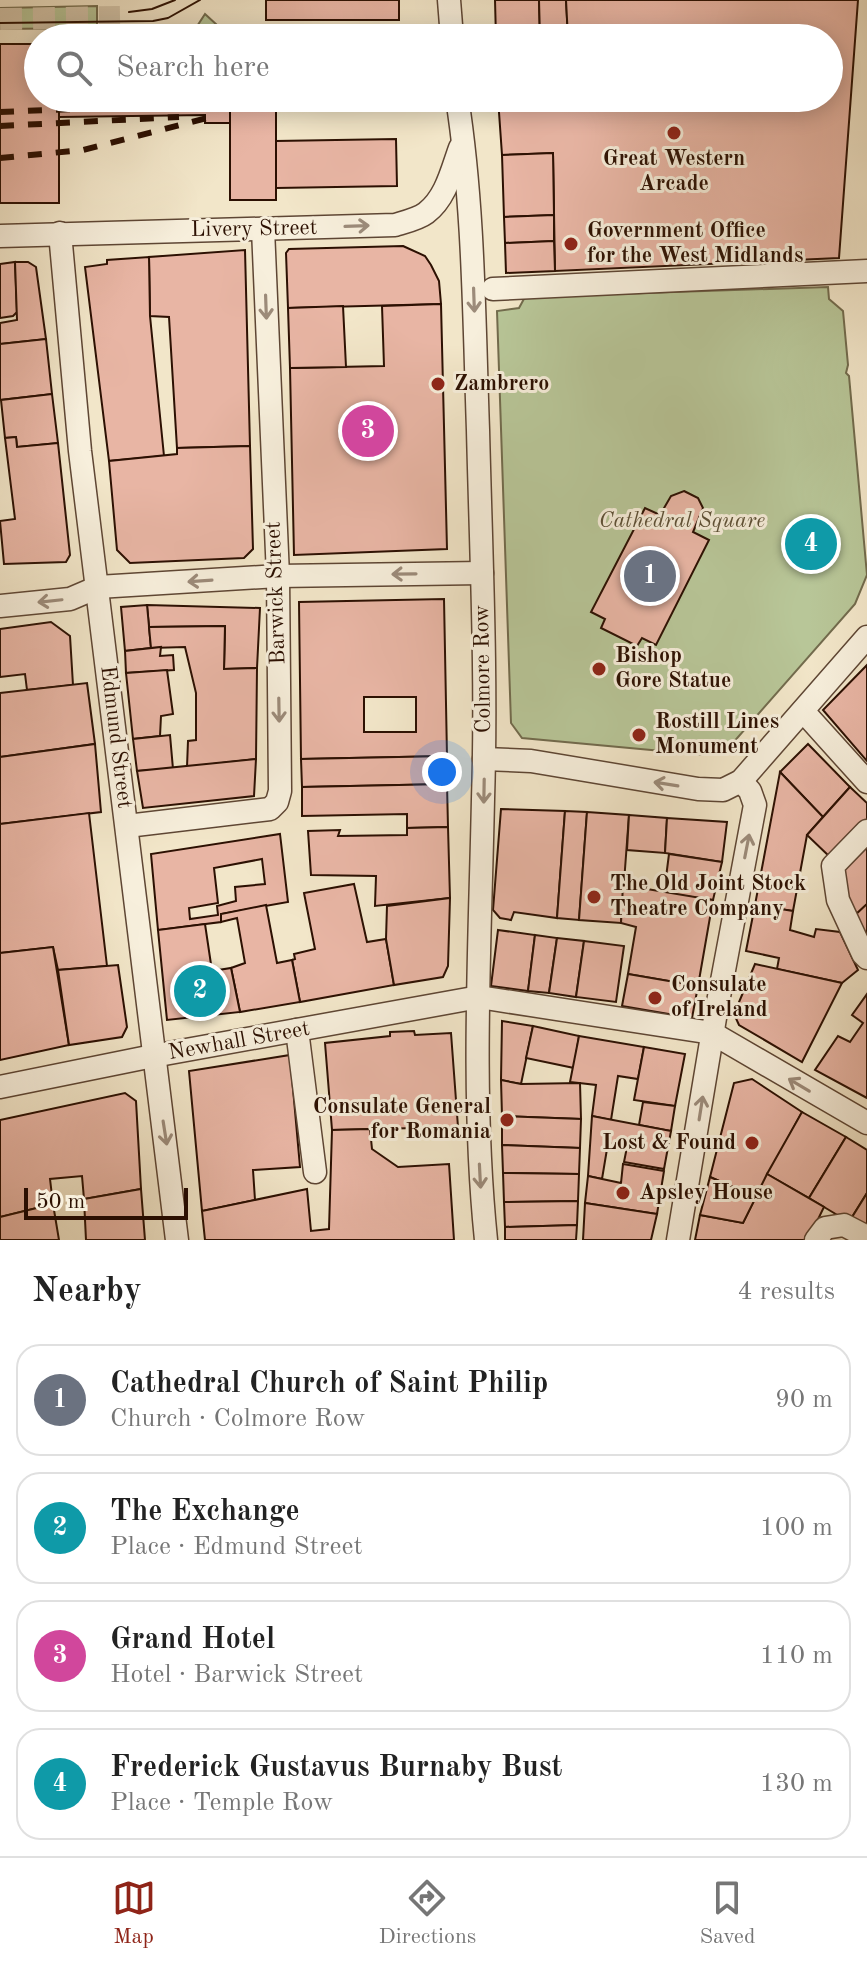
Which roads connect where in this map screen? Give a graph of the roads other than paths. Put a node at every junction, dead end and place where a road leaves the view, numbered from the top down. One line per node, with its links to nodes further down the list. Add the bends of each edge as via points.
1 (449, 0): 2 (street)
2 (451, 24)
3 (459, 112): 4 (street, Colmore Row)
4 (462, 143): 5 (street, Livery Street, one-way to 4, via 395,225 425,214 445,189); 10 (street, Colmore Row, one-way to 10, via 470,223)
5 (263, 229): 6 (street, Livery Street); 11 (street, Barwick Street, one-way to 11)
6 (60, 233): 7 (street, Livery Street); 12 (street, Edmund Street)
7 (0, 236)
8 (867, 271): 9 (street)
9 (493, 289)
10 (482, 573): 11 (street, one-way to 11); 16 (street, Colmore Row)
11 (278, 576): 12 (street, one-way to 12); 19 (street, Barwick Street, one-way to 19, via 277,802 270,809)
12 (98, 587): 13 (street, one-way to 13, via 70,599); 19 (street, Edmund Street)
13 (0, 606)
14 (867, 637): 15 (street)
15 (803, 711): 17 (street); 18 (street)
16 (484, 759): 17 (street, one-way to 16, via 723,790 698,789 531,761); 22 (street, Colmore Row, one-way to 22)
17 (741, 781): 24 (street, one-way to 17, via 755,805)
18 (867, 782)
19 (127, 826): 25 (street, Edmund Street)
20 (867, 831): 21 (street, via 833,866 838,900)
21 (867, 958)
22 (479, 997): 23 (street, Newhall Street); 24 (street, Newhall Street); 31 (street, Colmore Row, one-way to 31, via 480,1177)
23 (297, 1030): 25 (street, Newhall Street); 28 (street)
24 (712, 1033): 27 (street, one-way to 24); 32 (street, one-way to 24)
25 (153, 1056): 26 (street, Newhall Street); 30 (street, Edmund Street, one-way to 30)
26 (0, 1087)
27 (867, 1123)
28 (315, 1172)
29 (867, 1237): 33 (street, via 844,1225 825,1228)
30 (177, 1240)
31 (486, 1240)
32 (678, 1240)
33 (816, 1240)

